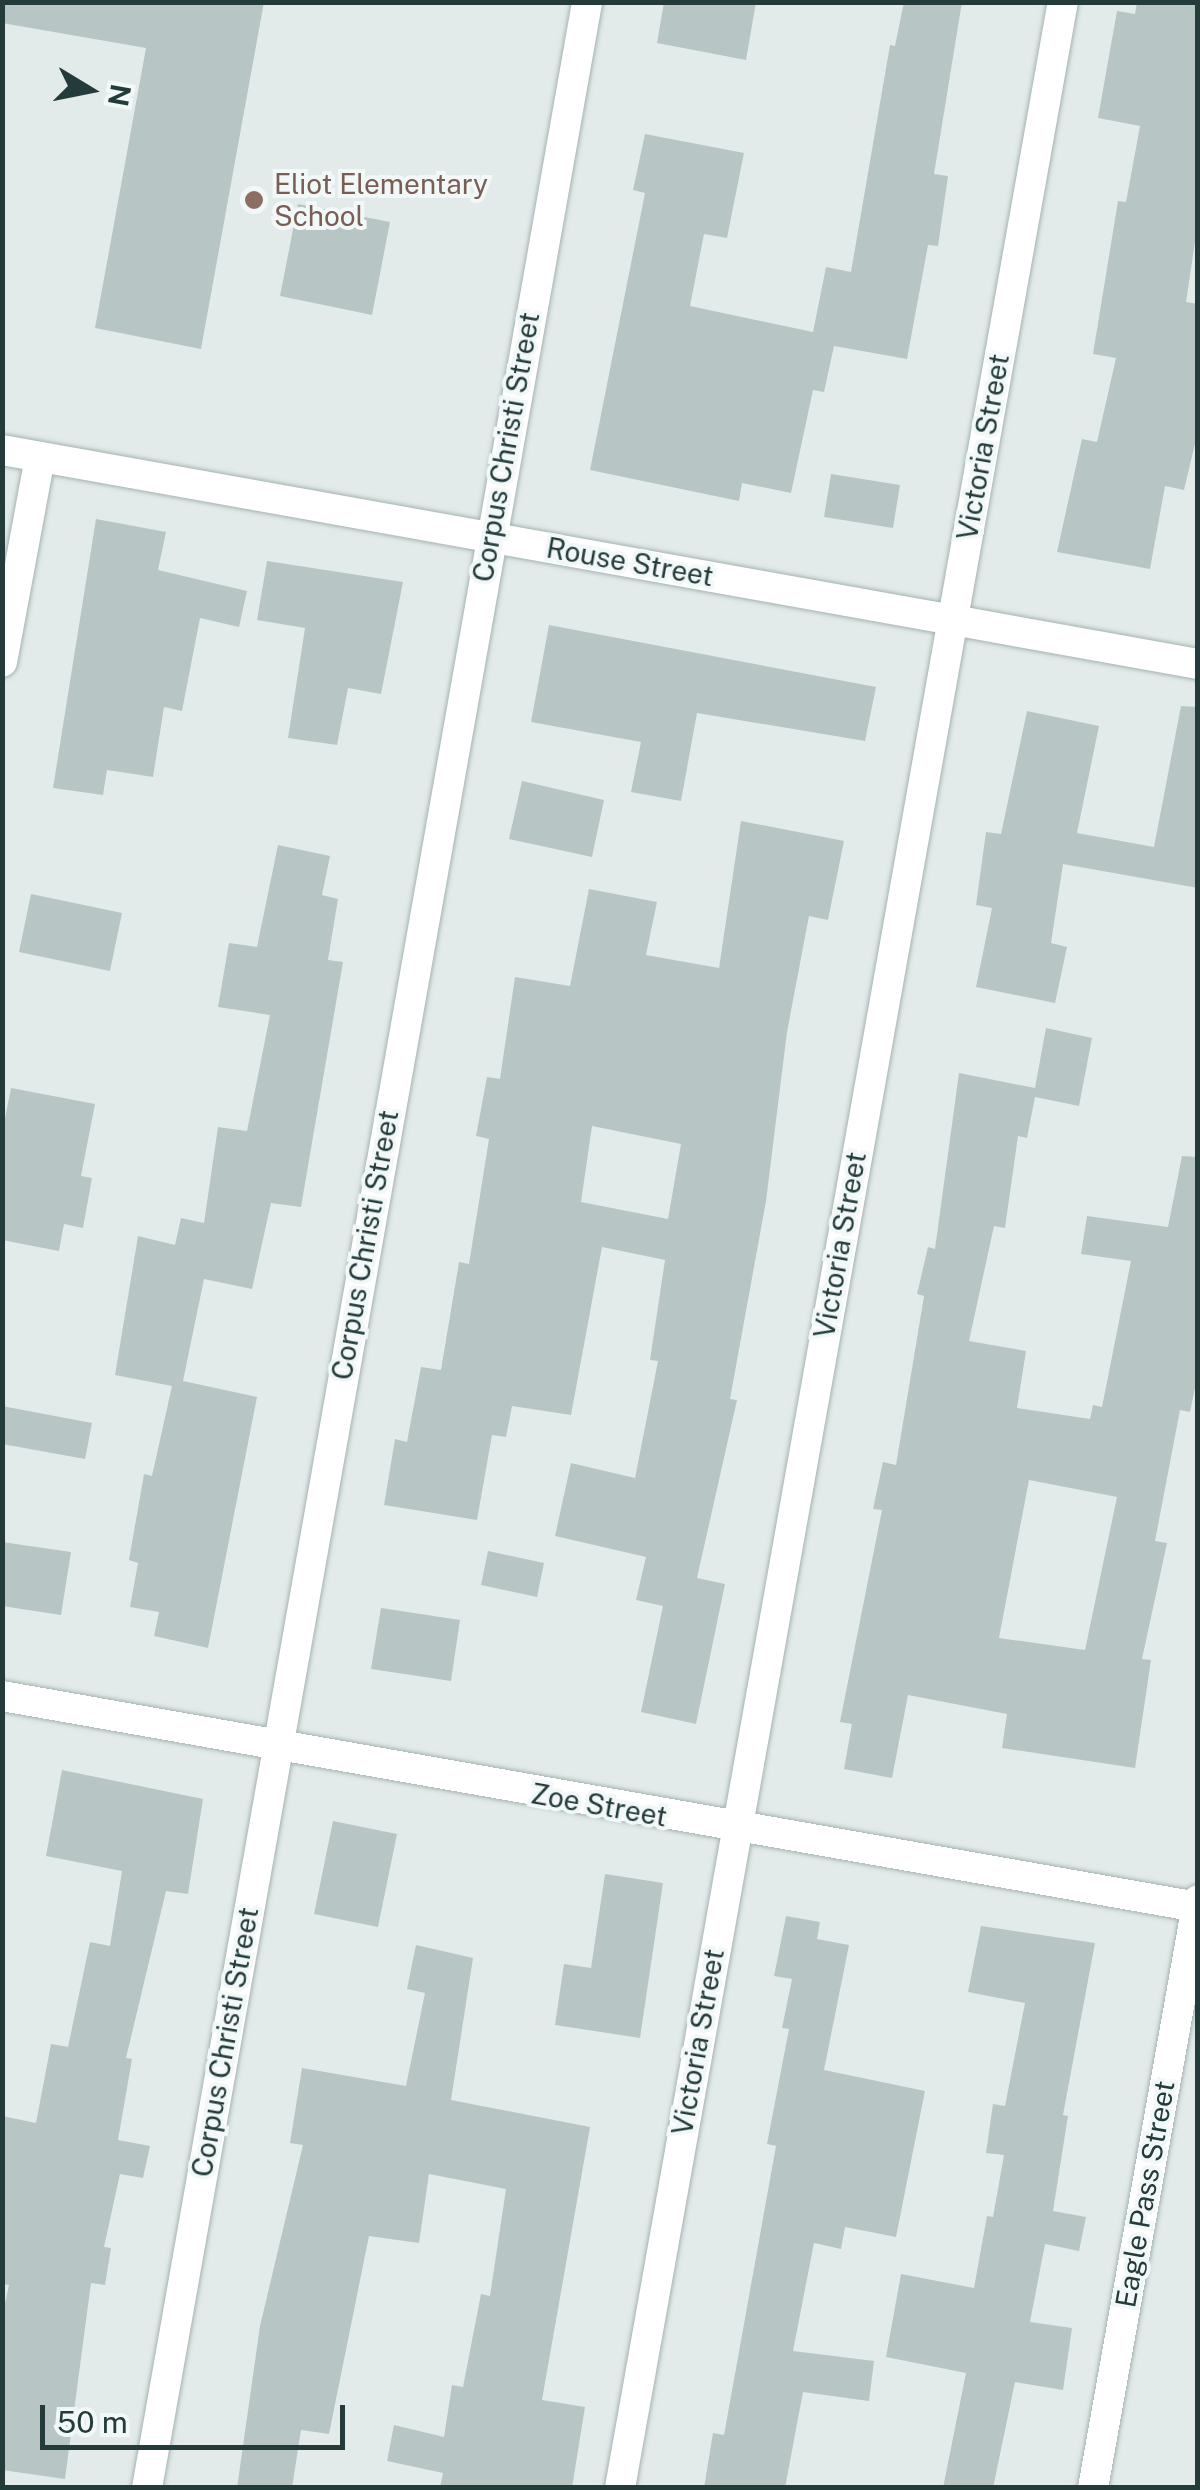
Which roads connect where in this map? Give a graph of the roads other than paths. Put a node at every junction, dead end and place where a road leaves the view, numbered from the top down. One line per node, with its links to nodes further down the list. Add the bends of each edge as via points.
1 (587, 2): 5 (street, Corpus Christi Street)
2 (1063, 2): 6 (street, Victoria Street)
3 (2, 450): 4 (street, Rouse Street)
4 (40, 457): 5 (street, Rouse Street); 7 (street)
5 (489, 537): 6 (street, Rouse Street); 10 (street, Corpus Christi Street)
6 (952, 620): 8 (street, Rouse Street); 11 (street, Victoria Street)
7 (2, 662)
8 (1198, 664)
9 (2, 1696): 10 (street, Zoe Street)
10 (276, 1747): 11 (street, Zoe Street); 13 (street, Corpus Christi Street)
11 (736, 1829): 12 (street, Zoe Street); 14 (street, Victoria Street)
12 (1197, 1904): 15 (street, Eagle Pass Street)
13 (146, 2488)
14 (620, 2488)
15 (1094, 2488)

